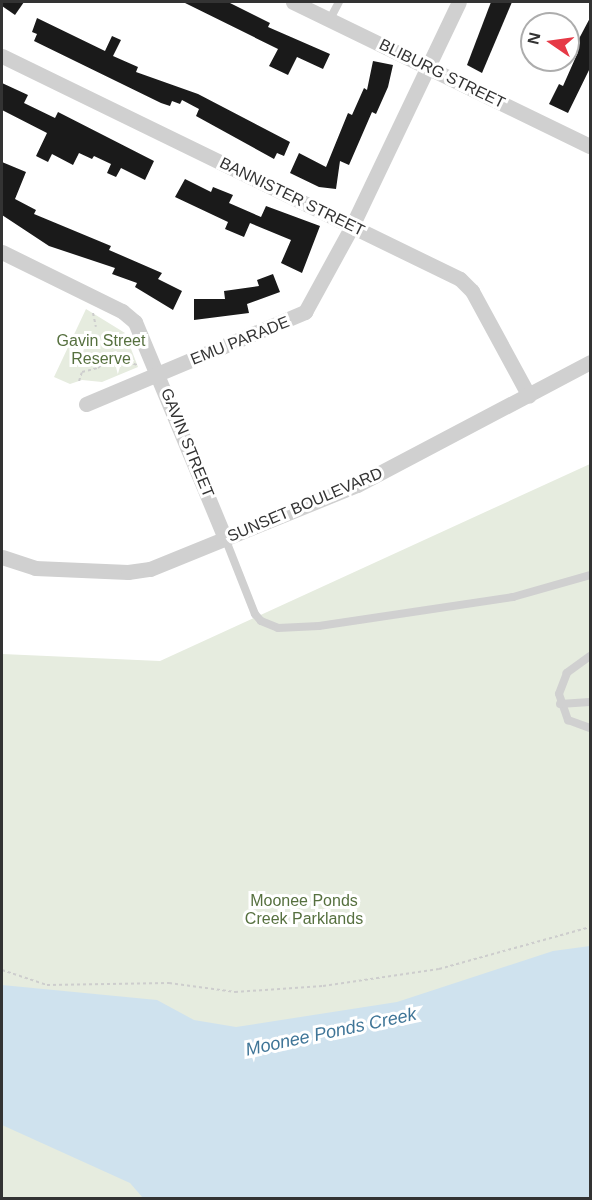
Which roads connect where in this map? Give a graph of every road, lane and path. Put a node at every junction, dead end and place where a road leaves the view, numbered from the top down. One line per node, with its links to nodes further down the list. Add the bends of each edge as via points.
1 (293, 2): 4 (street, BLIBURG STREET)
2 (339, 2): 4 (lane)
3 (459, 2): 6 (street, EMU PARADE)
4 (330, 19): 6 (street, BLIBURG STREET)
5 (2, 56): 8 (street, BANNISTER STREET)
6 (428, 67): 7 (street, BLIBURG STREET); 8 (street, EMU PARADE)
7 (590, 144)
8 (352, 226): 14 (street, EMU PARADE, via 305,312); 16 (street, BANNISTER STREET, via 465,283)
9 (2, 252): 14 (street, GAVIN STREET, via 129,316 141,331)
10 (92, 310): 11 (path)
11 (96, 327)
12 (591, 363): 16 (street, SUNSET BOULEVARD)
13 (142, 367): 15 (path, via 111,356 98,368 82,372)
14 (159, 374): 17 (street, EMU PARADE); 18 (street, GAVIN STREET)
15 (79, 381)
16 (529, 396): 18 (street, SUNSET BOULEVARD, via 376,476)
17 (86, 404)
18 (225, 538): 19 (street, SUNSET BOULEVARD, via 135,572 35,568); 20 (lane, via 255,614 278,628 320,626 513,597)
19 (2, 557)
20 (591, 575)
21 (591, 656): 23 (lane, via 567,673 561,683)
22 (591, 702): 23 (lane)
23 (560, 704): 24 (lane, via 568,720)
24 (591, 728)
25 (591, 927): 26 (path, via 439,969 323,986 235,992 169,983 47,985)
26 (2, 970)

